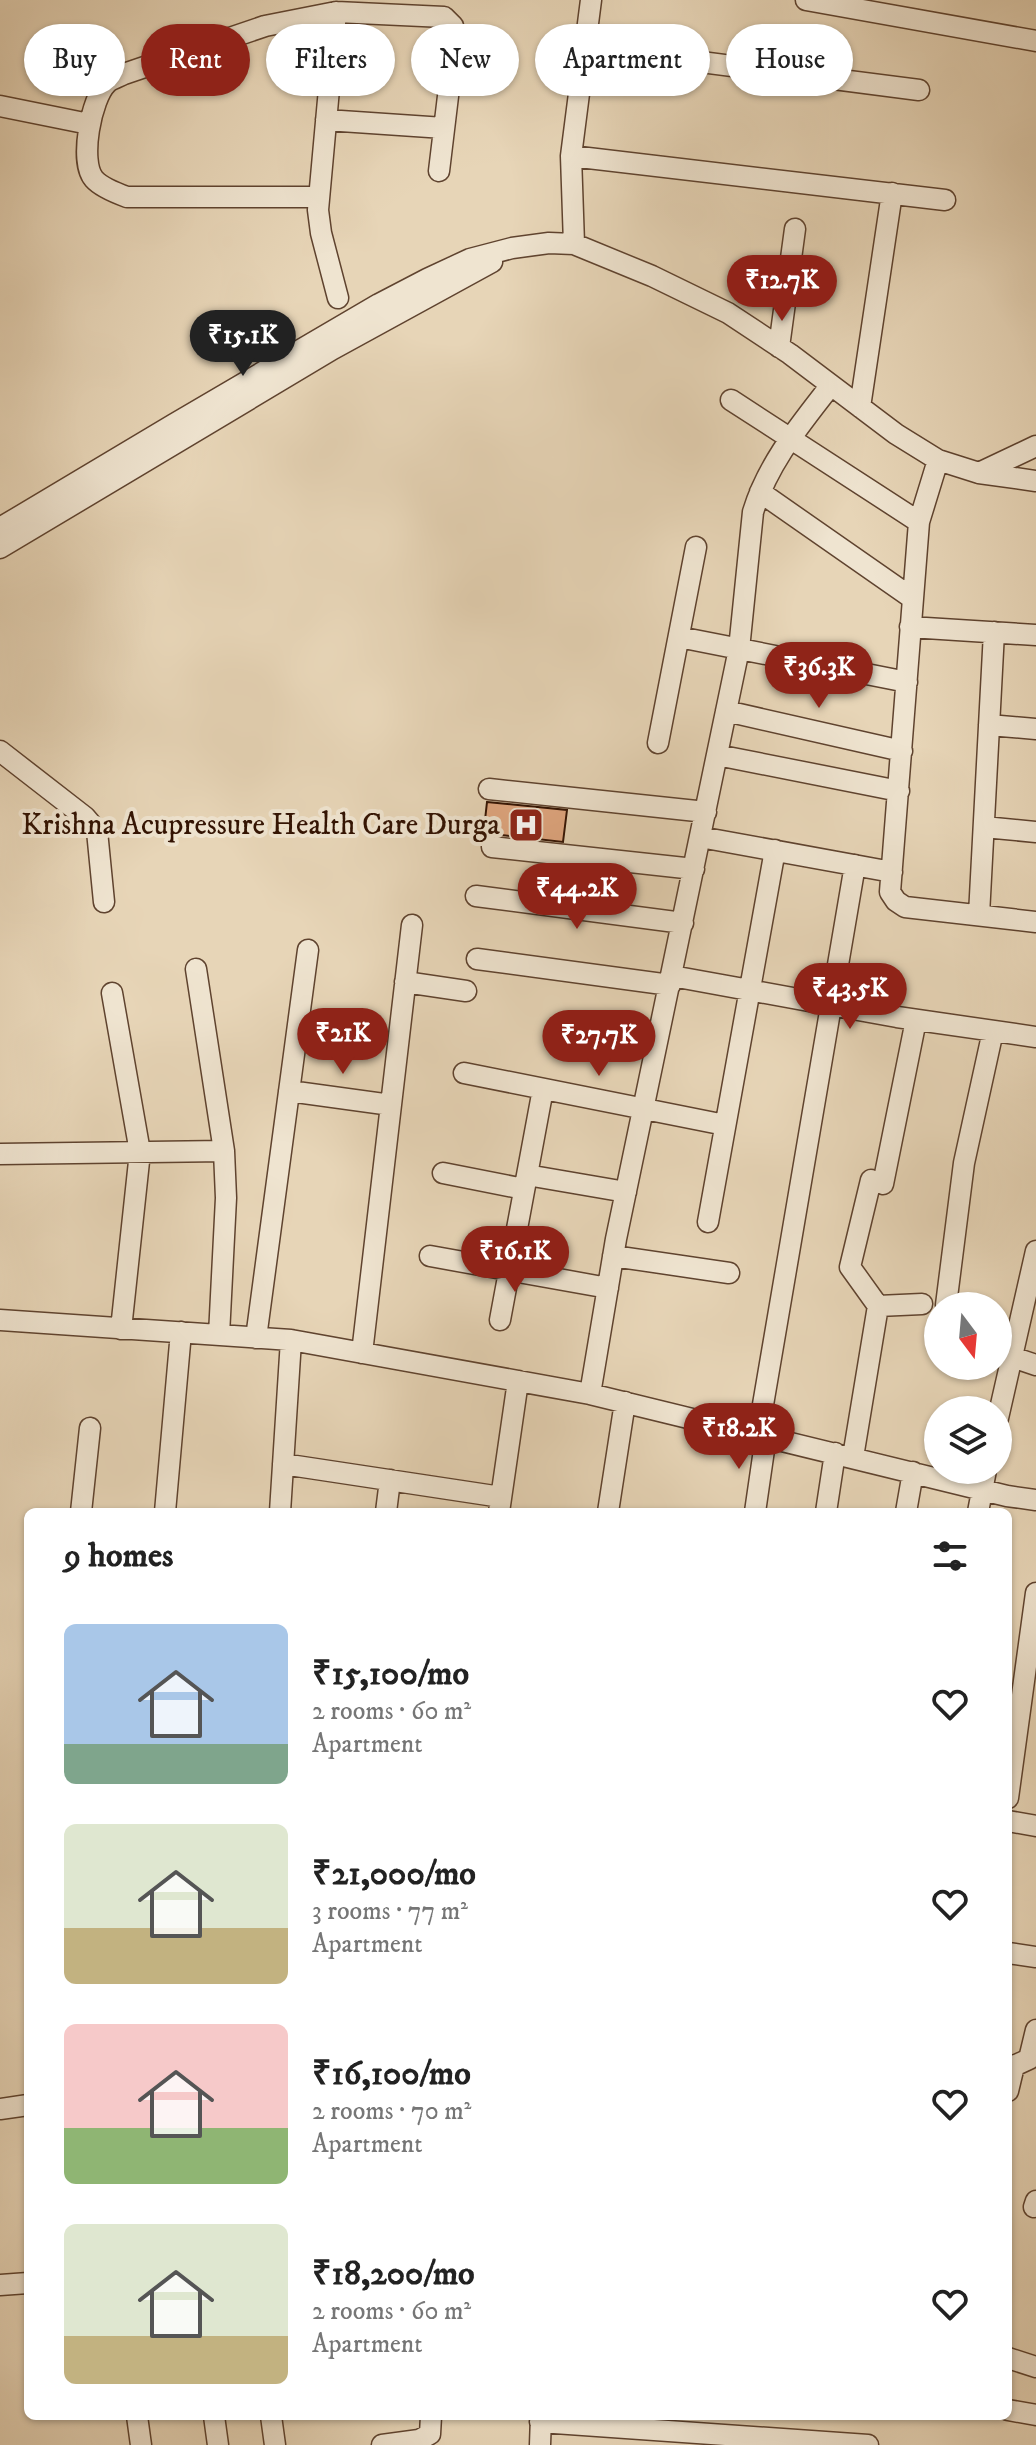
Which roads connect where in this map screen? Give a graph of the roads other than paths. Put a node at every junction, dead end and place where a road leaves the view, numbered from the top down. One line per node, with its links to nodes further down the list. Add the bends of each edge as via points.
1 (591, 0): 4 (street)
2 (806, 0): 5 (street)
3 (336, 12): 10 (street); 11 (street, via 265,26 124,74 106,84); 12 (street, via 444,17 453,26)
4 (588, 24)
5 (1036, 41)
6 (710, 63): 7 (street)
7 (919, 90)
8 (579, 96): 13 (street)
9 (0, 106): 11 (street)
10 (326, 120): 12 (street); 16 (street)
11 (89, 124): 16 (street, via 88,166 93,179 127,197)
12 (444, 128): 14 (street)
13 (571, 156): 15 (street); 19 (street)
14 (439, 171)
15 (892, 193): 17 (street); 25 (street)
16 (319, 197): 21 (street, via 321,233)
17 (945, 200)
18 (795, 229): 22 (street)
19 (574, 244): 20 (street); 22 (street, via 728,313)
20 (512, 248): 33 (street, via 470,259 379,304); 35 (street)
21 (338, 298)
22 (779, 347): 23 (street)
23 (831, 385): 25 (street); 26 (street)
24 (731, 400): 26 (street)
25 (860, 407): 28 (street)
26 (789, 438): 31 (street); 32 (street)
27 (1036, 446): 29 (street)
28 (938, 460): 29 (street); 32 (street)
29 (979, 473): 30 (street)
30 (1036, 481)
31 (760, 492): 36 (street); 41 (street, via 753,512)
32 (919, 522): 36 (street)
33 (0, 528)
34 (696, 547): 40 (street)
35 (0, 548)
36 (912, 598): 37 (street)
37 (910, 627): 38 (street); 42 (street)
38 (994, 632): 39 (street); 44 (street)
39 (1036, 635)
40 (679, 637): 41 (street); 46 (street)
41 (739, 649): 42 (street); 43 (street)
42 (907, 682): 48 (street)
43 (726, 711): 48 (street); 49 (street)
44 (989, 725): 45 (street); 53 (street)
45 (1036, 729)
46 (658, 743)
47 (0, 751): 62 (street, via 97,831)
48 (902, 751): 51 (street)
49 (717, 755): 51 (street); 52 (street)
50 (489, 789): 52 (street)
51 (899, 791): 60 (street)
52 (706, 812): 55 (street)
53 (984, 827): 54 (street); 63 (street)
54 (1036, 832)
55 (700, 837): 57 (street); 59 (street)
56 (492, 847): 59 (street)
57 (775, 850): 58 (street); 72 (street)
58 (855, 865): 60 (street); 75 (street)
59 (694, 869): 65 (street)
60 (892, 872): 63 (street, via 890,892 905,907)
61 (476, 896): 65 (street)
62 (104, 902)
63 (979, 915): 64 (street)
64 (1036, 922)
65 (683, 923): 70 (street)
66 (412, 925): 71 (street)
67 (308, 950): 81 (street)
68 (477, 959): 70 (street)
69 (196, 969): 85 (street)
70 (671, 980): 72 (street); 83 (street)
71 (405, 982): 73 (street); 82 (street)
72 (749, 990): 75 (street); 84 (street)
73 (466, 991)
74 (112, 993): 86 (street)
75 (832, 1005): 76 (street); 115 (street)
76 (916, 1020): 77 (street); 100 (street, via 877,1182 850,1267)
77 (993, 1031): 78 (street); 98 (street, via 964,1163)
78 (1036, 1037)
79 (464, 1073): 80 (street)
80 (543, 1089): 83 (street); 89 (street)
81 (289, 1091): 82 (street); 106 (street)
82 (391, 1105): 108 (street)
83 (644, 1109): 84 (street); 90 (street)
84 (725, 1125): 91 (street)
85 (224, 1151): 86 (street); 105 (street)
86 (140, 1152): 87 (street); 103 (street)
87 (0, 1154)
88 (443, 1173): 89 (street)
89 (526, 1182): 90 (street); 95 (street)
90 (626, 1192): 94 (street)
91 (708, 1222)
92 (1036, 1251): 109 (street)
93 (430, 1256): 95 (street)
94 (613, 1256): 96 (street); 97 (street)
95 (509, 1270): 97 (street); 102 (street)
96 (729, 1273)
97 (608, 1288): 112 (street)
98 (948, 1292)
99 (922, 1304): 100 (street)
100 (878, 1306): 116 (street)
101 (0, 1320): 103 (street)
102 (500, 1320)
103 (121, 1329): 104 (street)
104 (181, 1332): 105 (street); 126 (street)
105 (219, 1335): 106 (street)
106 (256, 1338): 107 (street)
107 (291, 1340): 108 (street); 117 (street)
108 (362, 1353): 111 (street)
109 (1012, 1357): 110 (street)
110 (1036, 1365)
111 (518, 1381): 112 (street); 124 (street)
112 (590, 1394): 113 (street)
113 (625, 1402): 115 (street); 129 (street)
114 (90, 1428): 125 (street)
115 (762, 1435): 116 (street); 130 (street)
116 (844, 1455): 118 (street); 131 (street)
117 (283, 1464): 120 (street); 127 (street)
118 (913, 1472): 119 (street); 132 (street)
119 (924, 1473)
120 (390, 1480): 124 (street); 128 (street)
121 (983, 1484): 133 (street)
122 (993, 1484): 123 (street)
123 (1035, 1502)
124 (500, 1504)
125 (81, 1508)
126 (165, 1508)
127 (280, 1508)
128 (386, 1508)
129 (609, 1508)
130 (755, 1508)
131 (827, 1508)
132 (907, 1508)
133 (979, 1508)
134 (1036, 1593): 135 (street)
135 (1012, 1769)
136 (1012, 1822): 137 (street)
137 (1036, 1826)
138 (1012, 1954): 139 (street)
139 (1036, 1957)
140 (1036, 2030): 141 (street, via 1029,2059)
141 (1012, 2066)
142 (24, 2106): 143 (street)
143 (0, 2109)
144 (24, 2283): 145 (street)
145 (0, 2285)
146 (1012, 2359): 147 (street)
147 (1036, 2367)
148 (1012, 2411): 149 (street)
149 (1036, 2415)
150 (138, 2420): 156 (street)
151 (215, 2420): 157 (street)
152 (272, 2420): 158 (street)
153 (431, 2420): 159 (street, via 430,2434 419,2440)
154 (540, 2420): 160 (street)
155 (553, 2420): 161 (street)
156 (141, 2445)
157 (218, 2445)
158 (275, 2445)
159 (382, 2445)
160 (540, 2445)
161 (868, 2445)

